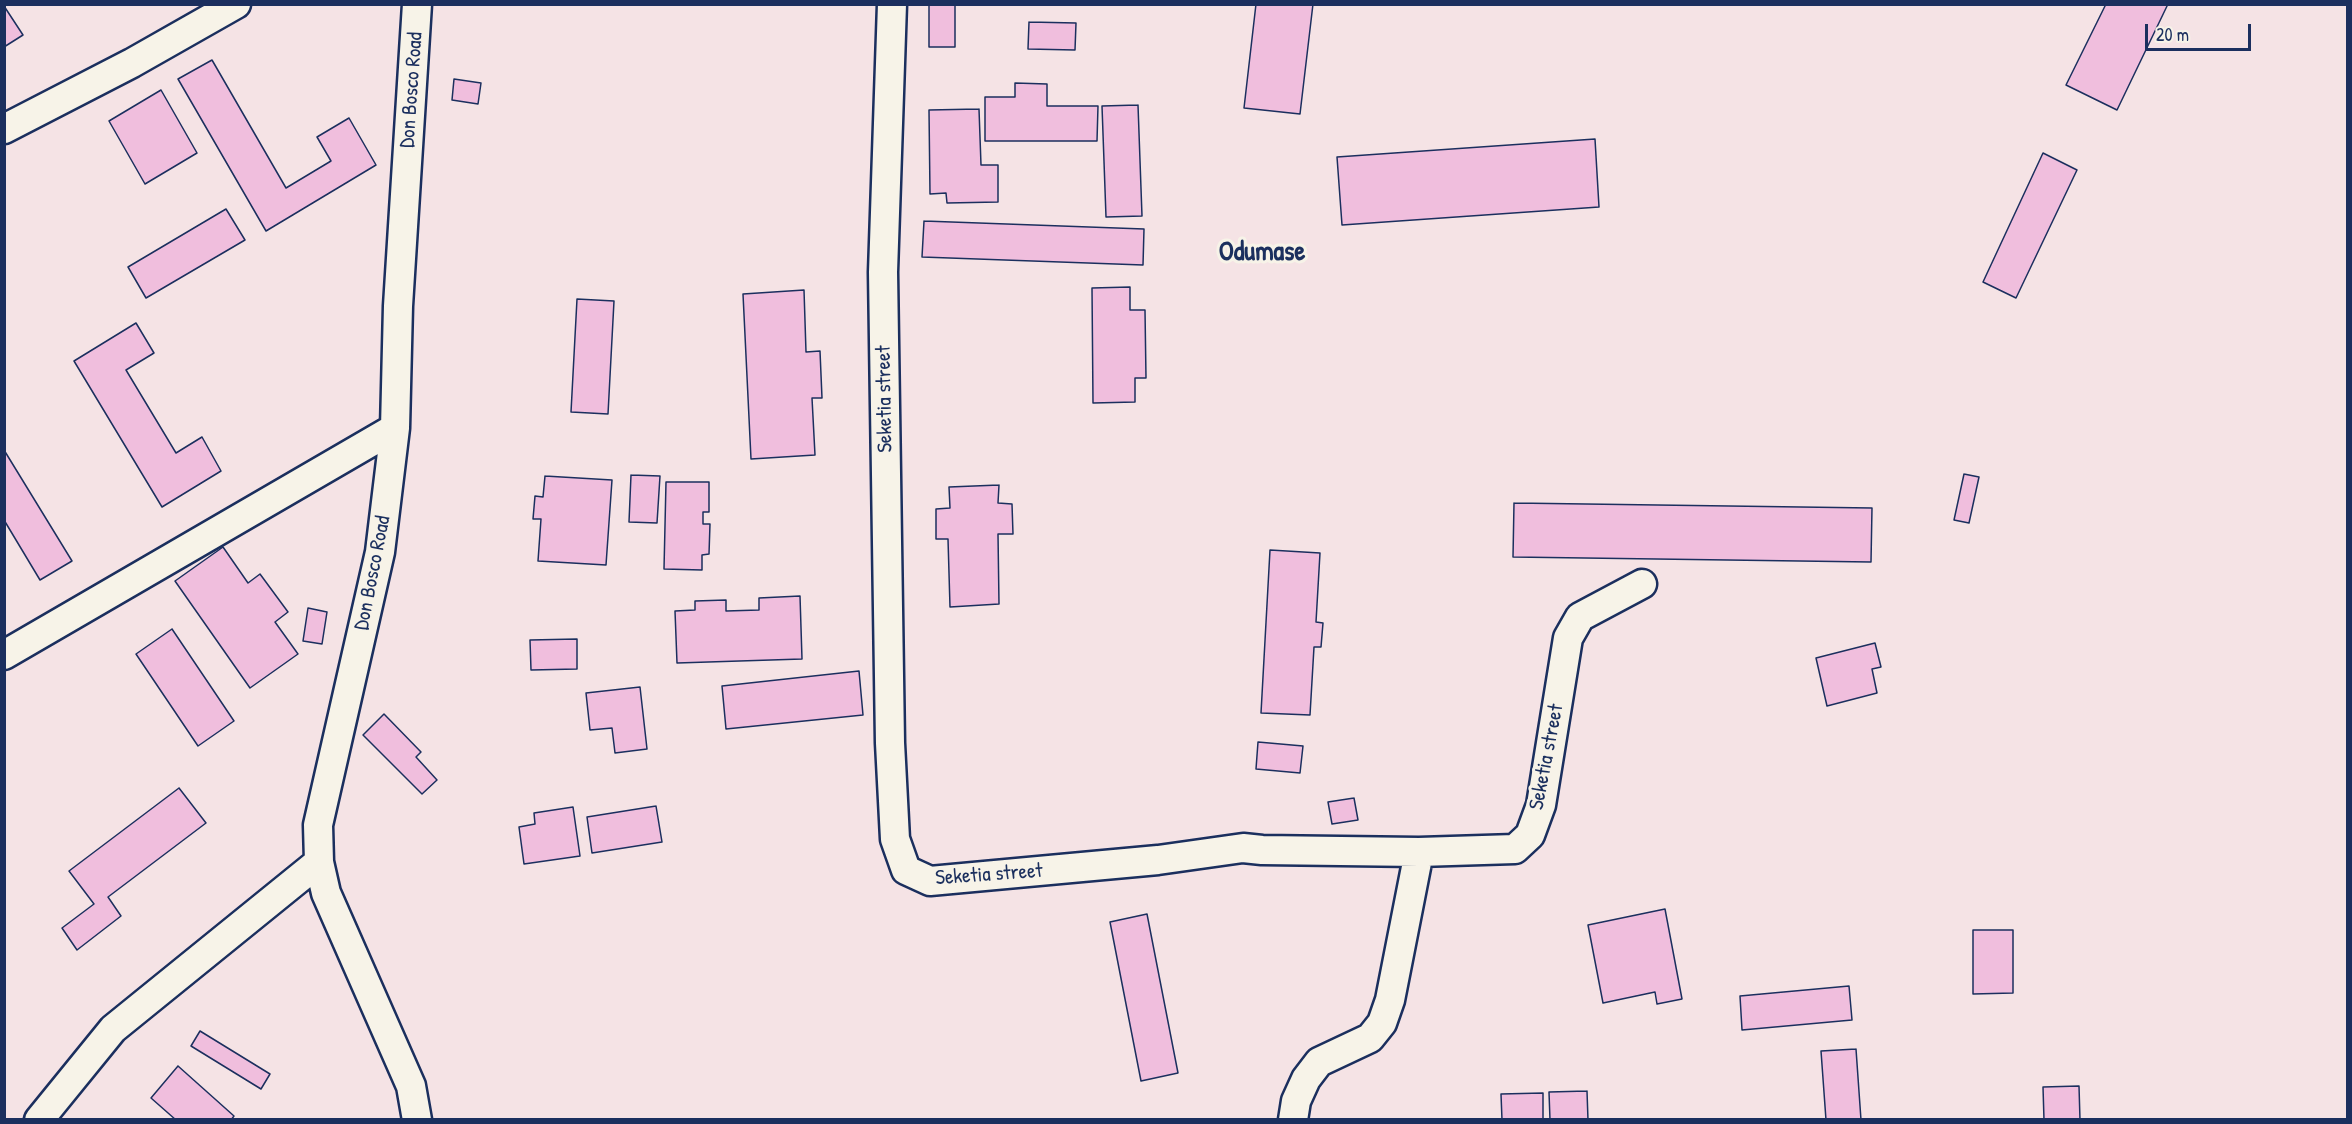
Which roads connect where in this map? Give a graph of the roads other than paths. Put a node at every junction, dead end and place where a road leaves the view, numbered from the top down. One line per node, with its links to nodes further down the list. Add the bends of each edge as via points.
1 (236, 4): 4 (street)
2 (417, 4): 5 (street, Don Bosco Road, via 398,306)
3 (892, 4): 8 (street, Seketia street, via 883,272 889,708 895,839 906,870 930,881 1158,860 1243,848)
4 (4, 129)
5 (395, 428): 7 (street); 9 (street, Don Bosco Road, via 380,552 318,825)
6 (1642, 584): 8 (street, Seketia street, via 1580,617 1568,638 1541,805 1530,835 1515,849)
7 (4, 655)
8 (1419, 852): 12 (street, via 1382,1023 1370,1038 1318,1062 1296,1101)
9 (319, 862): 10 (street, via 113,1029); 11 (street, Don Bosco Road, via 326,893 411,1086)
10 (39, 1119)
11 (417, 1119)
12 (1293, 1119)

